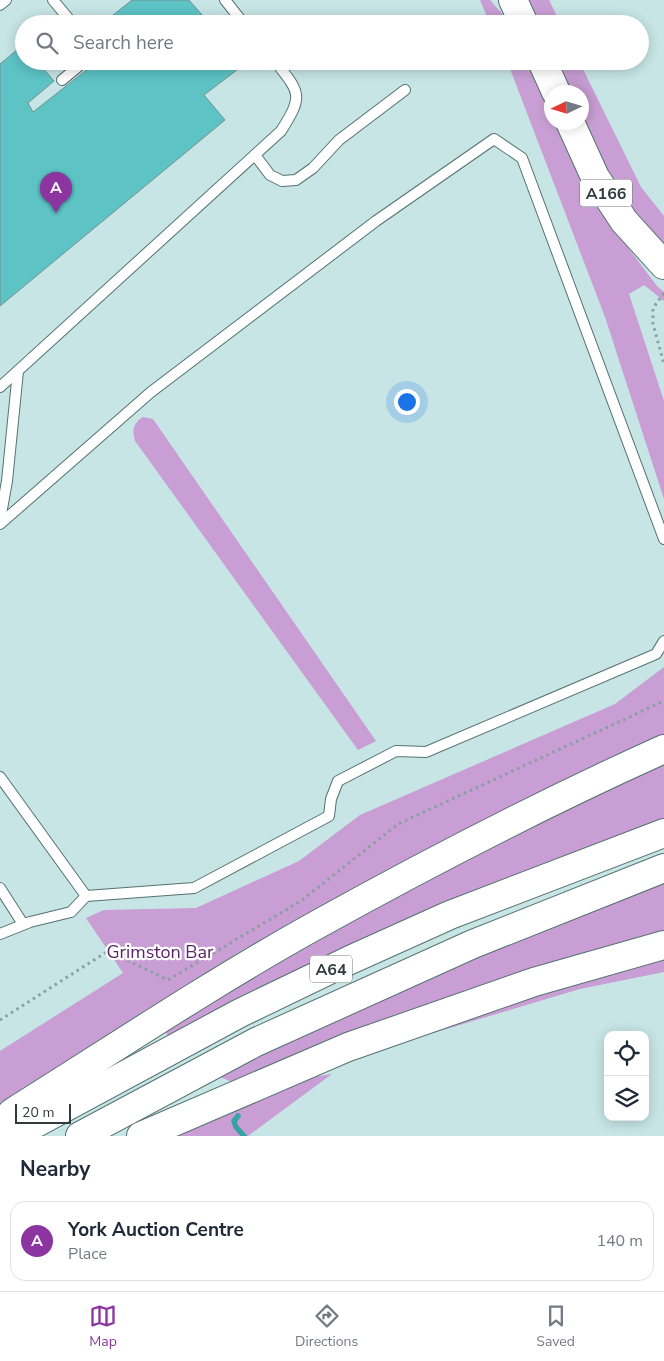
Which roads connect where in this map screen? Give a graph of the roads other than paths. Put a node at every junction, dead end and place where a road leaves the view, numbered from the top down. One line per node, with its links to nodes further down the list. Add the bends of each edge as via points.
1 (6, 0): 5 (lane)
2 (53, 0): 6 (lane)
3 (225, 0): 7 (lane)
4 (513, 0): 8 (highway)
5 (0, 5)
6 (66, 15)
7 (237, 15)
8 (520, 15)
9 (74, 70): 12 (lane)
10 (282, 70): 16 (lane, via 296,91 295,108 281,131)
11 (546, 70): 13 (highway)
12 (62, 80)
13 (553, 85)
14 (405, 90): 16 (lane, via 338,140 313,168 296,180 282,181 270,175)
15 (574, 130): 17 (highway, A166, via 595,177 619,214)
16 (255, 155): 18 (lane)
17 (664, 264)
18 (18, 371): 19 (lane); 20 (lane)
19 (0, 387)
20 (0, 520)
21 (0, 524): 22 (lane, via 147,396 376,221 494,139 522,158)
22 (664, 539)
23 (664, 641): 29 (lane, via 656,654 591,682 426,752 396,751 338,781 329,816 194,888)
24 (664, 748): 33 (highway, via 551,802 311,928 193,998 13,1112)
25 (0, 776): 29 (lane)
26 (664, 833): 34 (highway, A64, via 450,915 350,960 240,1013)
27 (664, 868): 35 (highway, A64, via 473,944 281,1030)
28 (0, 888): 30 (lane)
29 (86, 896): 30 (lane, via 71,912)
30 (23, 924): 31 (lane)
31 (0, 934)
32 (664, 944): 36 (highway, via 534,982 348,1047)
33 (0, 1124)
34 (12, 1136)
35 (80, 1136)
36 (141, 1136)

